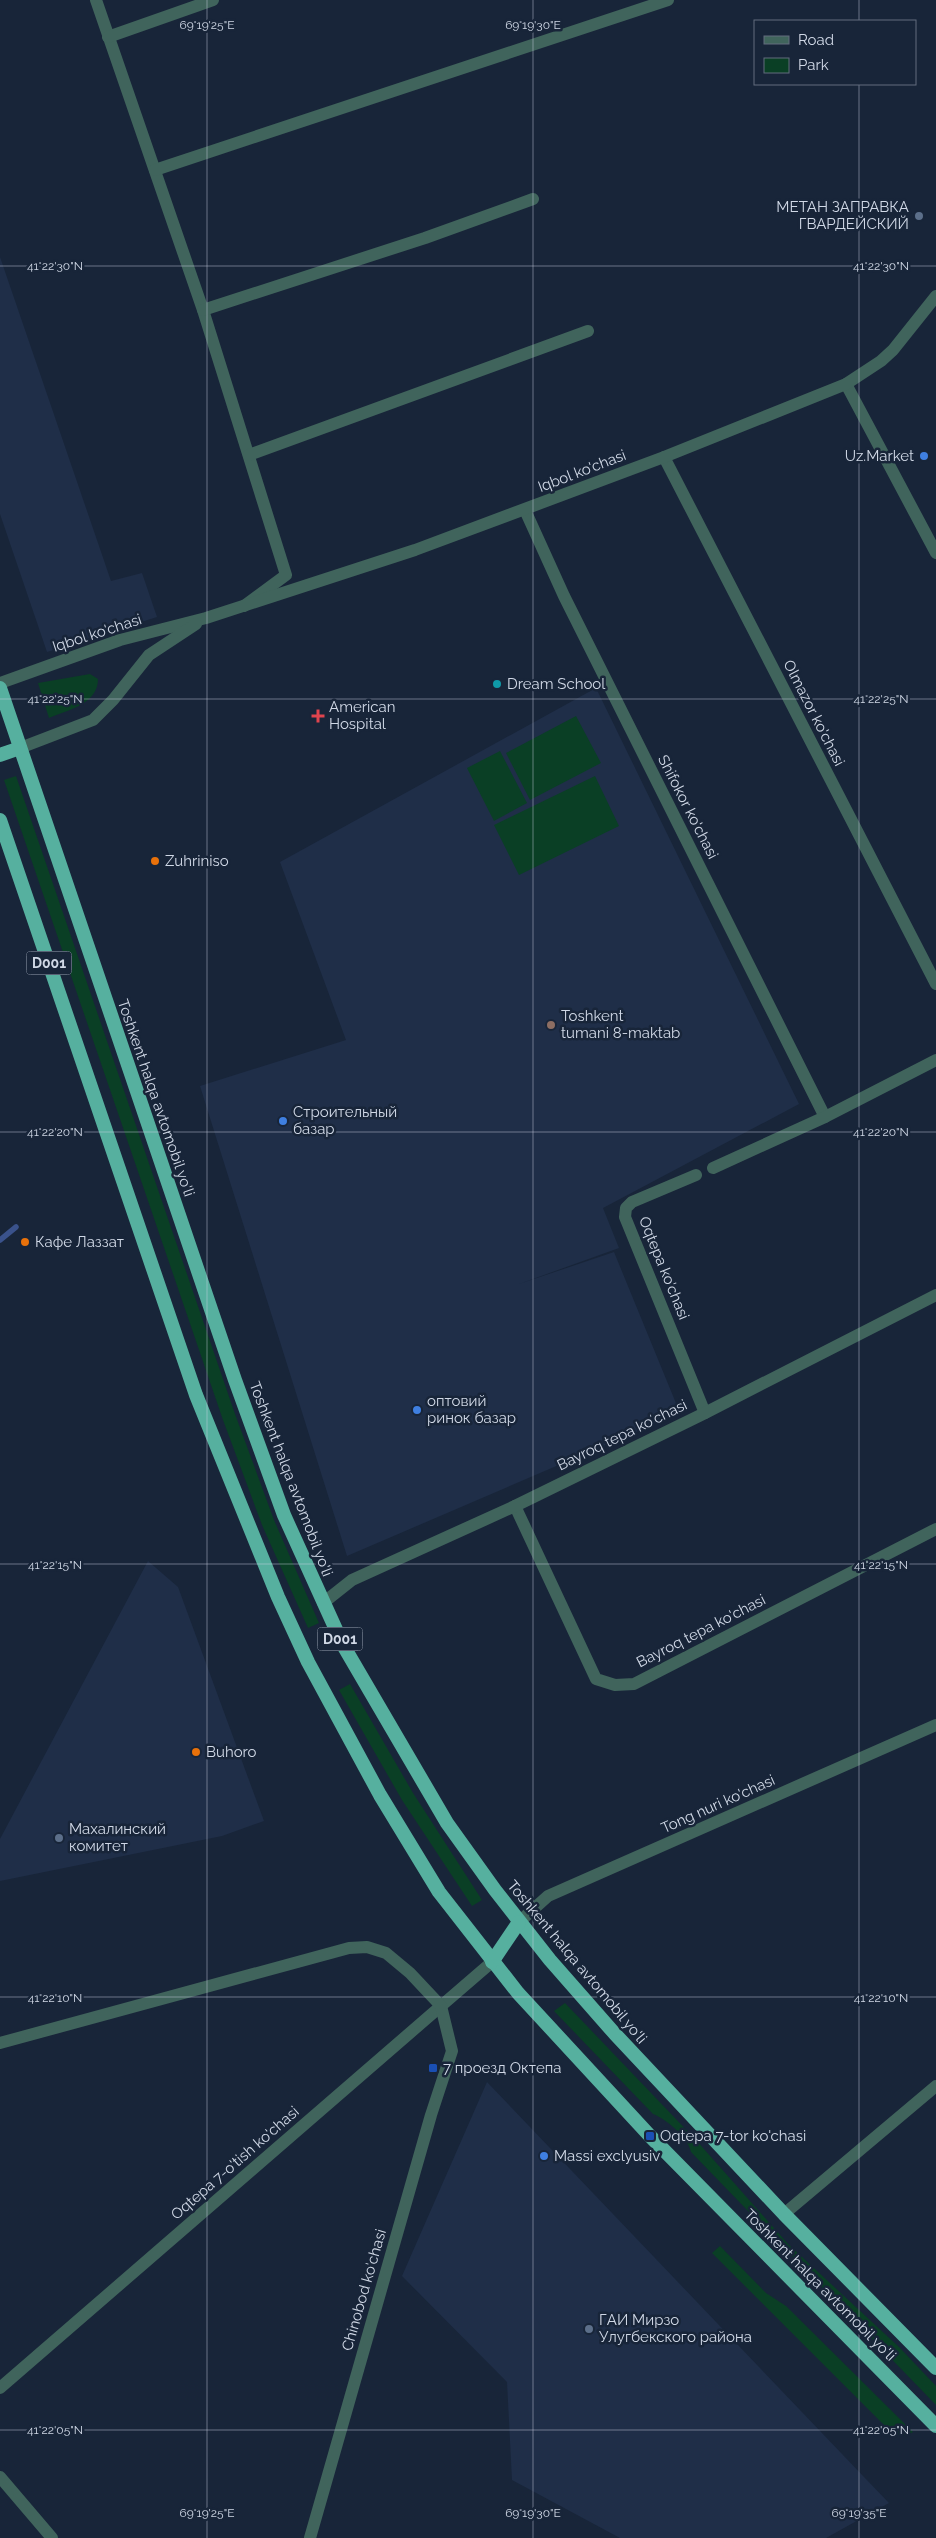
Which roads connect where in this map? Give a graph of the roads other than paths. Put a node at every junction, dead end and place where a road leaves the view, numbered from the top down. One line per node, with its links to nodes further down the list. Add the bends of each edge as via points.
1 (96, 0): 4 (street)
2 (213, 0): 4 (street)
3 (668, 0): 5 (street)
4 (108, 37): 5 (street)
5 (155, 170): 8 (street)
6 (533, 199): 8 (street, via 425,238)
7 (936, 296): 10 (street, Iqbol ko'chasi, via 882,361)
8 (203, 310): 11 (street)
9 (588, 331): 11 (street)
10 (846, 384): 12 (street, Iqbol ko'chasi); 14 (street)
11 (249, 455): 15 (street, via 286,575)
12 (664, 457): 13 (street, Iqbol ko'chasi); 22 (street, Olmazor ko'chasi)
13 (525, 510): 15 (street, Iqbol ko'chasi); 24 (street, Shifokor ko'chasi, via 564,596)
14 (936, 553)
15 (244, 606): 16 (street, Iqbol ko'chasi)
16 (206, 618): 17 (street, Iqbol ko'chasi, via 120,640); 19 (street, Iqbol ko'chasi, via 148,655 93,720)
17 (0, 682)
18 (0, 688): 19 (highway, Toshkent halqa avtomobil yo'li / D001)
19 (20, 748): 20 (highway); 31 (highway, Toshkent halqa avtomobil yo'li / D001, via 235,1380 284,1515)
20 (0, 755)
21 (0, 820): 34 (highway, Toshkent halqa avtomobil yo'li / D001, via 196,1395 278,1597 308,1662 380,1796 439,1892)
22 (936, 984)
23 (936, 1060): 24 (street)
24 (825, 1117): 25 (street)
25 (713, 1168)
26 (696, 1175): 28 (street, Oqtepa ko'chasi, via 632,1202 626,1208 625,1217)
27 (936, 1295): 28 (street, Bayroq tepa koʻchasi)
28 (705, 1413): 29 (street, Bayroq tepa koʻchasi)
29 (514, 1506): 30 (street, Bayroq tepa ko'chasi, via 596,1679 615,1685 634,1684); 31 (street, Bayroq tepa koʻchasi, via 352,1580)
30 (936, 1529)
31 (323, 1602): 33 (highway, Toshkent halqa avtomobil yo'li / D001, via 343,1645 425,1789 471,1858)
32 (936, 1726): 33 (street, Tong nuri ko'chasi, via 548,1896)
33 (520, 1922): 34 (highway); 38 (highway, Toshkent halqa avtomobil yo'li / D001, via 589,2005)
34 (492, 1962): 35 (street, Oqtepa 7-o'tish ko'chasi); 41 (highway, Toshkent halqa avtomobil yo'li / D001, via 544,2024 650,2136)
35 (441, 2006): 36 (street, via 386,1953 367,1947 349,1948); 40 (street, Oqtepa 7-o'tish ko'chasi); 43 (street, Chinobod ko'chasi, via 452,2051)
36 (0, 2043)
37 (936, 2086): 38 (street)
38 (784, 2214): 39 (highway, Toshkent halqa avtomobil yo'li / D001)
39 (936, 2368)
40 (0, 2388)
41 (936, 2426)
42 (0, 2477): 44 (street)
43 (312, 2537)
44 (52, 2538)

